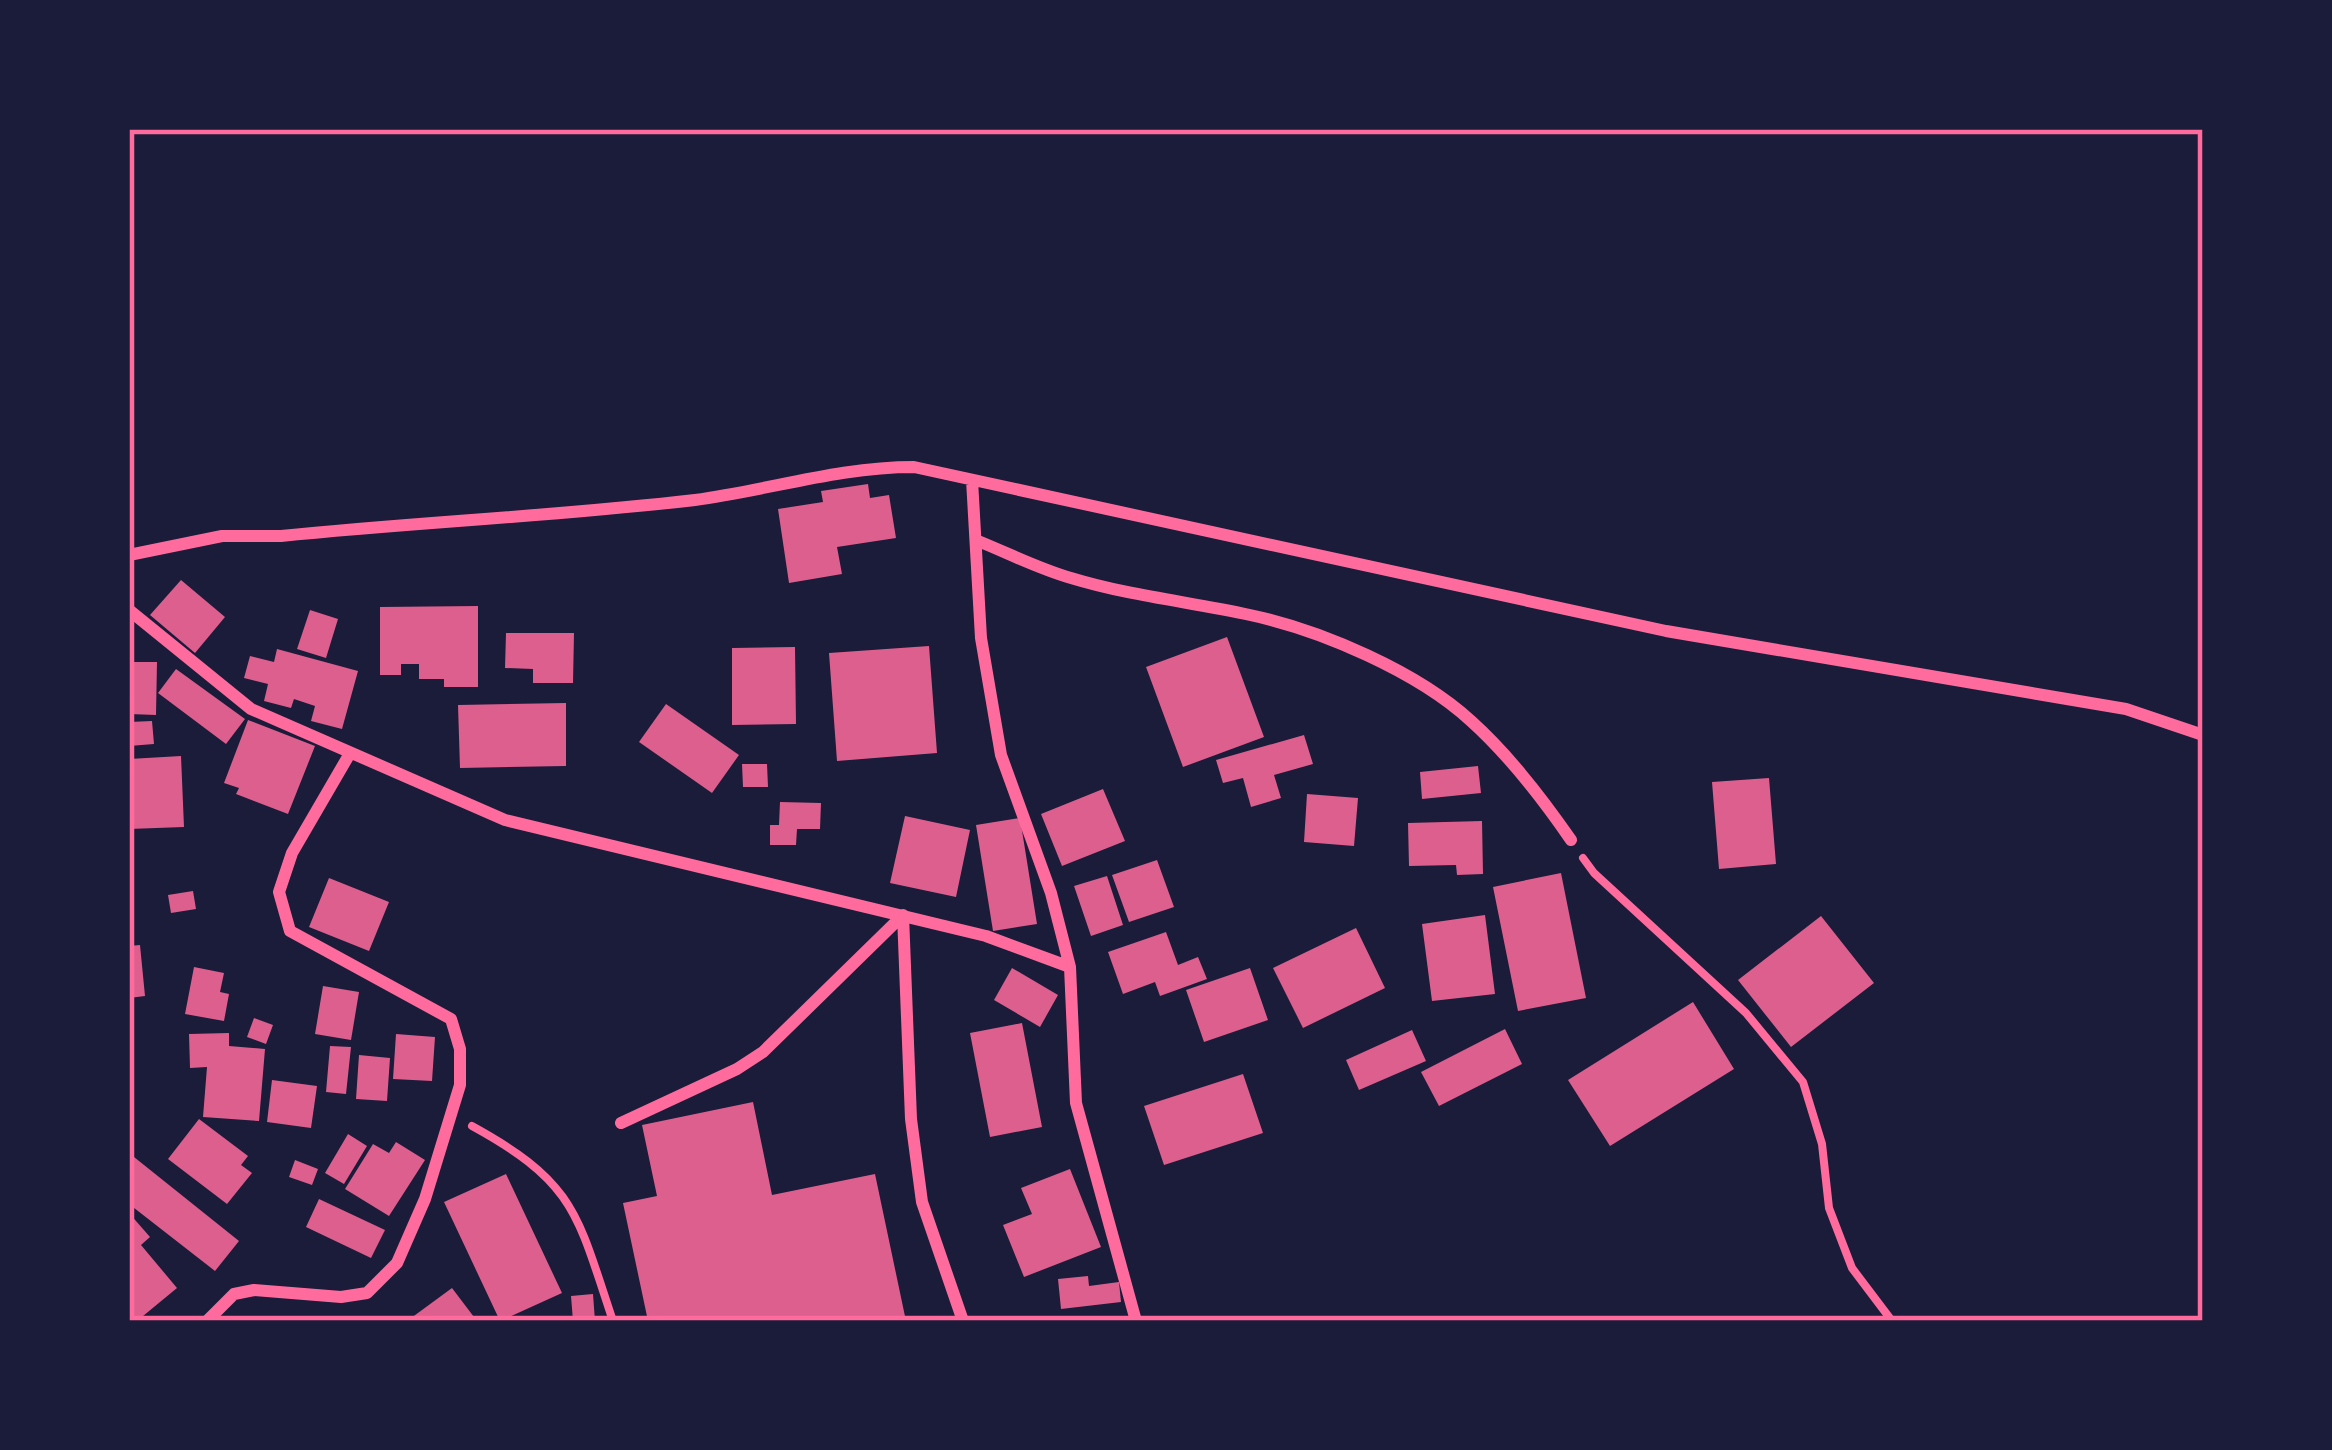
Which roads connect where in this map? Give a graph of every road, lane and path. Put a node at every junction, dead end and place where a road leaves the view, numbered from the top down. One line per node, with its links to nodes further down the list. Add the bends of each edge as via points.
1 (973, 480): 2 (street); 3 (street, via 870,467 700,499 222,536); 5 (street, via 1666,631 2126,709)
2 (978, 541): 7 (street, via 1069,578 1325,637 1390,667 1469,719); 9 (street, via 982,638 1001,755)
3 (129, 554)
4 (129, 610): 6 (street, via 251,709)
5 (2203, 735)
6 (349, 755): 8 (street, via 505,820); 10 (street, via 292,853 279,892 290,931 451,1018 460,1085)
7 (1571, 840): 16 (path, via 1594,873 1747,1013 1803,1082 1822,1144 1829,1208 1852,1268)
8 (903, 915): 9 (street); 11 (street, via 763,1052); 14 (street, via 922,1202)
9 (1070, 967): 15 (street, via 1076,1102)
10 (449, 1114): 12 (street, via 397,1262 367,1293 254,1290 234,1294); 13 (path, via 516,1150 556,1187 577,1214)
11 (621, 1123)
12 (207, 1321)
13 (613, 1321)
14 (963, 1321)
15 (1136, 1321)
16 (1892, 1321)

